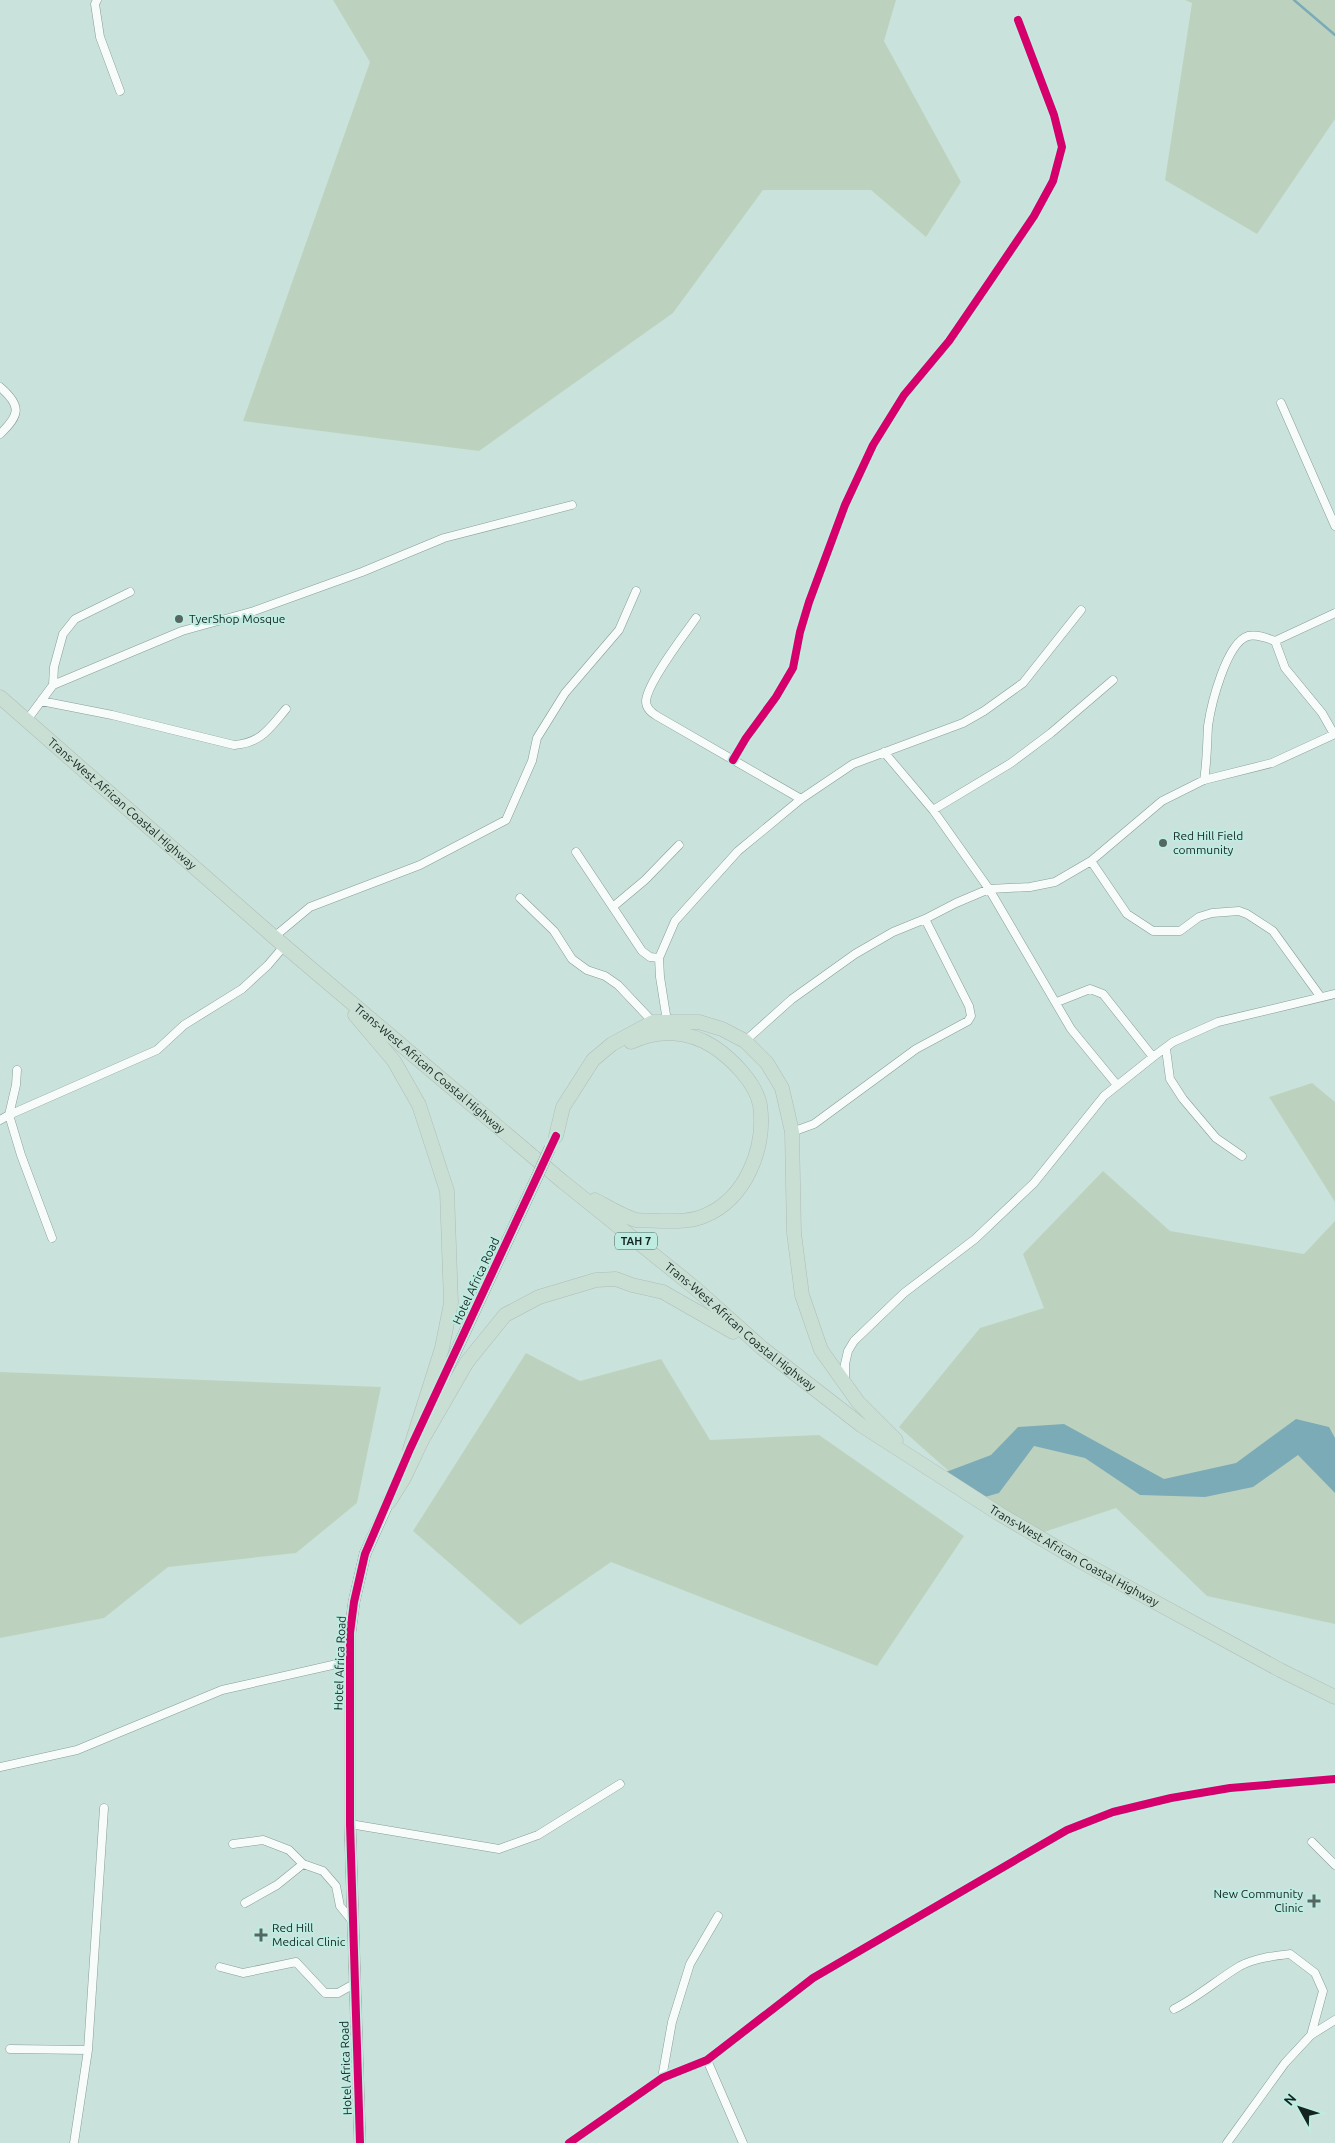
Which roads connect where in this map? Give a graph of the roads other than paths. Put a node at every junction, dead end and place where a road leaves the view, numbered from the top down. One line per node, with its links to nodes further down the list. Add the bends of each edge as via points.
1 (97, 0): 3 (street, via 100,37)
2 (1018, 20): 23 (street, via 1054,115 1062,148 1053,181 1034,216 954,334 904,395 874,445 845,505 809,602 793,668)
3 (120, 91)
4 (0, 387): 6 (street, via 16,403 17,412)
5 (1281, 403): 8 (street)
6 (0, 434)
7 (572, 505): 16 (street, via 444,538 254,612 182,631)
8 (1335, 526)
9 (636, 591): 34 (street, via 619,630 565,693 537,738 532,762 506,820 420,865 310,907)
10 (130, 592): 16 (street, via 75,619 63,634)
11 (1081, 610): 22 (street, via 1023,683 984,712 964,723)
12 (1335, 613): 14 (street)
13 (696, 618): 23 (street, via 656,677 646,700 647,706 657,716)
14 (1275, 641): 21 (street, via 1285,668); 24 (street, via 1248,636 1238,642 1228,658 1218,680 1208,724)
15 (1113, 680): 26 (street, via 1011,762)
16 (53, 685): 18 (street)
17 (1, 699): 20 (highway, Trans-West African Coastal Highway / TAH 7)
18 (41, 701): 19 (street, via 234,745 261,738); 20 (street)
19 (286, 709)
20 (27, 720): 34 (highway, Trans-West African Coastal Highway / TAH 7)
21 (1335, 734): 24 (street, via 1272,763)
22 (884, 752): 25 (street, via 853,764); 26 (street)
23 (733, 760): 25 (street)
24 (1204, 780): 29 (street, via 1162,800)
25 (801, 799): 36 (street, via 738,851 681,914)
26 (933, 810): 30 (street)
27 (679, 845): 32 (street)
28 (576, 852): 32 (street)
29 (1092, 861): 30 (street, via 1055,882); 38 (street, via 1128,914 1153,931 1180,931 1199,917 1212,913 1239,911 1247,914 1274,930)
30 (989, 889): 33 (street); 39 (street)
31 (520, 898): 41 (street, via 554,931 572,959 618,985)
32 (614, 906): 36 (street, via 642,951)
33 (925, 919): 42 (street, via 893,932 855,954 792,999); 49 (street, via 969,1006 971,1016 968,1021 916,1050 814,1124)
34 (279, 941): 35 (highway, Trans-West African Coastal Highway / TAH 7); 47 (street, via 268,965 242,989 184,1025 157,1050)
35 (297, 955): 52 (highway, Trans-West African Coastal Highway / TAH 7); 56 (highway, via 359,1019 394,1061 419,1105 447,1191 451,1303 442,1348)
36 (659, 958): 40 (street)
37 (1335, 994): 38 (street)
38 (1320, 996): 43 (street, via 1218,1022 1173,1042)
39 (1056, 1002): 44 (street, via 1090,989 1103,994); 46 (street, via 1072,1029)
40 (668, 1021): 41 (highway); 42 (highway, via 699,1022)
41 (653, 1022): 50 (highway, via 612,1044 593,1060 563,1107)
42 (745, 1041): 49 (highway, via 767,1063 782,1088)
43 (1166, 1049): 44 (street); 51 (street, via 1170,1079 1183,1099 1216,1138)
44 (1152, 1057): 46 (street)
45 (17, 1070): 47 (street)
46 (1117, 1085): 55 (street, via 1104,1096 1034,1183 974,1239 904,1294 854,1341 845,1364)
47 (9, 1115): 48 (street); 53 (street)
48 (0, 1120)
49 (792, 1132): 55 (highway, via 794,1233 802,1295 821,1350)
50 (553, 1142): 52 (highway, via 567,1108 601,1063 620,1048 644,1036 668,1032 701,1039 728,1056 748,1079 760,1104 756,1158 742,1187 704,1216 681,1221 637,1220); 56 (street, Hotel Africa Road, bridge)
51 (1242, 1156)
52 (562, 1181): 54 (highway, Trans-West African Coastal Highway / TAH 7)
53 (52, 1238)
54 (762, 1348): 57 (highway, Trans-West African Coastal Highway / TAH 7, via 861,1425); 58 (highway, via 663,1292 616,1279 596,1280 539,1297 505,1315 467,1362)
55 (845, 1385): 57 (highway)
56 (410, 1448): 58 (street, Hotel Africa Road)
57 (916, 1460): 60 (highway, Trans-West African Coastal Highway / TAH 7, via 1078,1560)
58 (388, 1502): 59 (street, Hotel Africa Road, via 365,1554 354,1602)
59 (350, 1662): 61 (street, via 222,1690 77,1750); 65 (street, Hotel Africa Road)
60 (1335, 1697)
61 (0, 1767)
62 (1335, 1780): 80 (street, via 1230,1788 1171,1798 1113,1812 1067,1830 813,1978)
63 (620, 1784): 65 (street, via 538,1835 499,1849)
64 (104, 1808): 79 (street)
65 (350, 1824): 72 (street, Hotel Africa Road)
66 (1312, 1842): 69 (street)
67 (233, 1844): 68 (street, via 263,1840 289,1850)
68 (303, 1864): 70 (street, via 277,1885); 72 (street, via 323,1871 336,1886 340,1906)
69 (1335, 1865)
70 (245, 1903)
71 (718, 1916): 81 (street, via 690,1964 672,2022)
72 (352, 1922): 74 (street, Hotel Africa Road)
73 (220, 1967): 74 (street, via 243,1973 296,1962 325,1993 338,1993)
74 (354, 1984): 83 (street, Hotel Africa Road)
75 (1174, 2009): 77 (street, via 1241,1966 1290,1954 1315,1973 1323,1991)
76 (1335, 2020): 77 (street)
77 (1311, 2035): 86 (street, via 1285,2063)
78 (10, 2049): 79 (street)
79 (88, 2050): 82 (street)
80 (707, 2060): 81 (street); 85 (street)
81 (662, 2078): 84 (street)
82 (74, 2143)
83 (360, 2143)
84 (569, 2143)
85 (743, 2143)
86 (1227, 2143)

